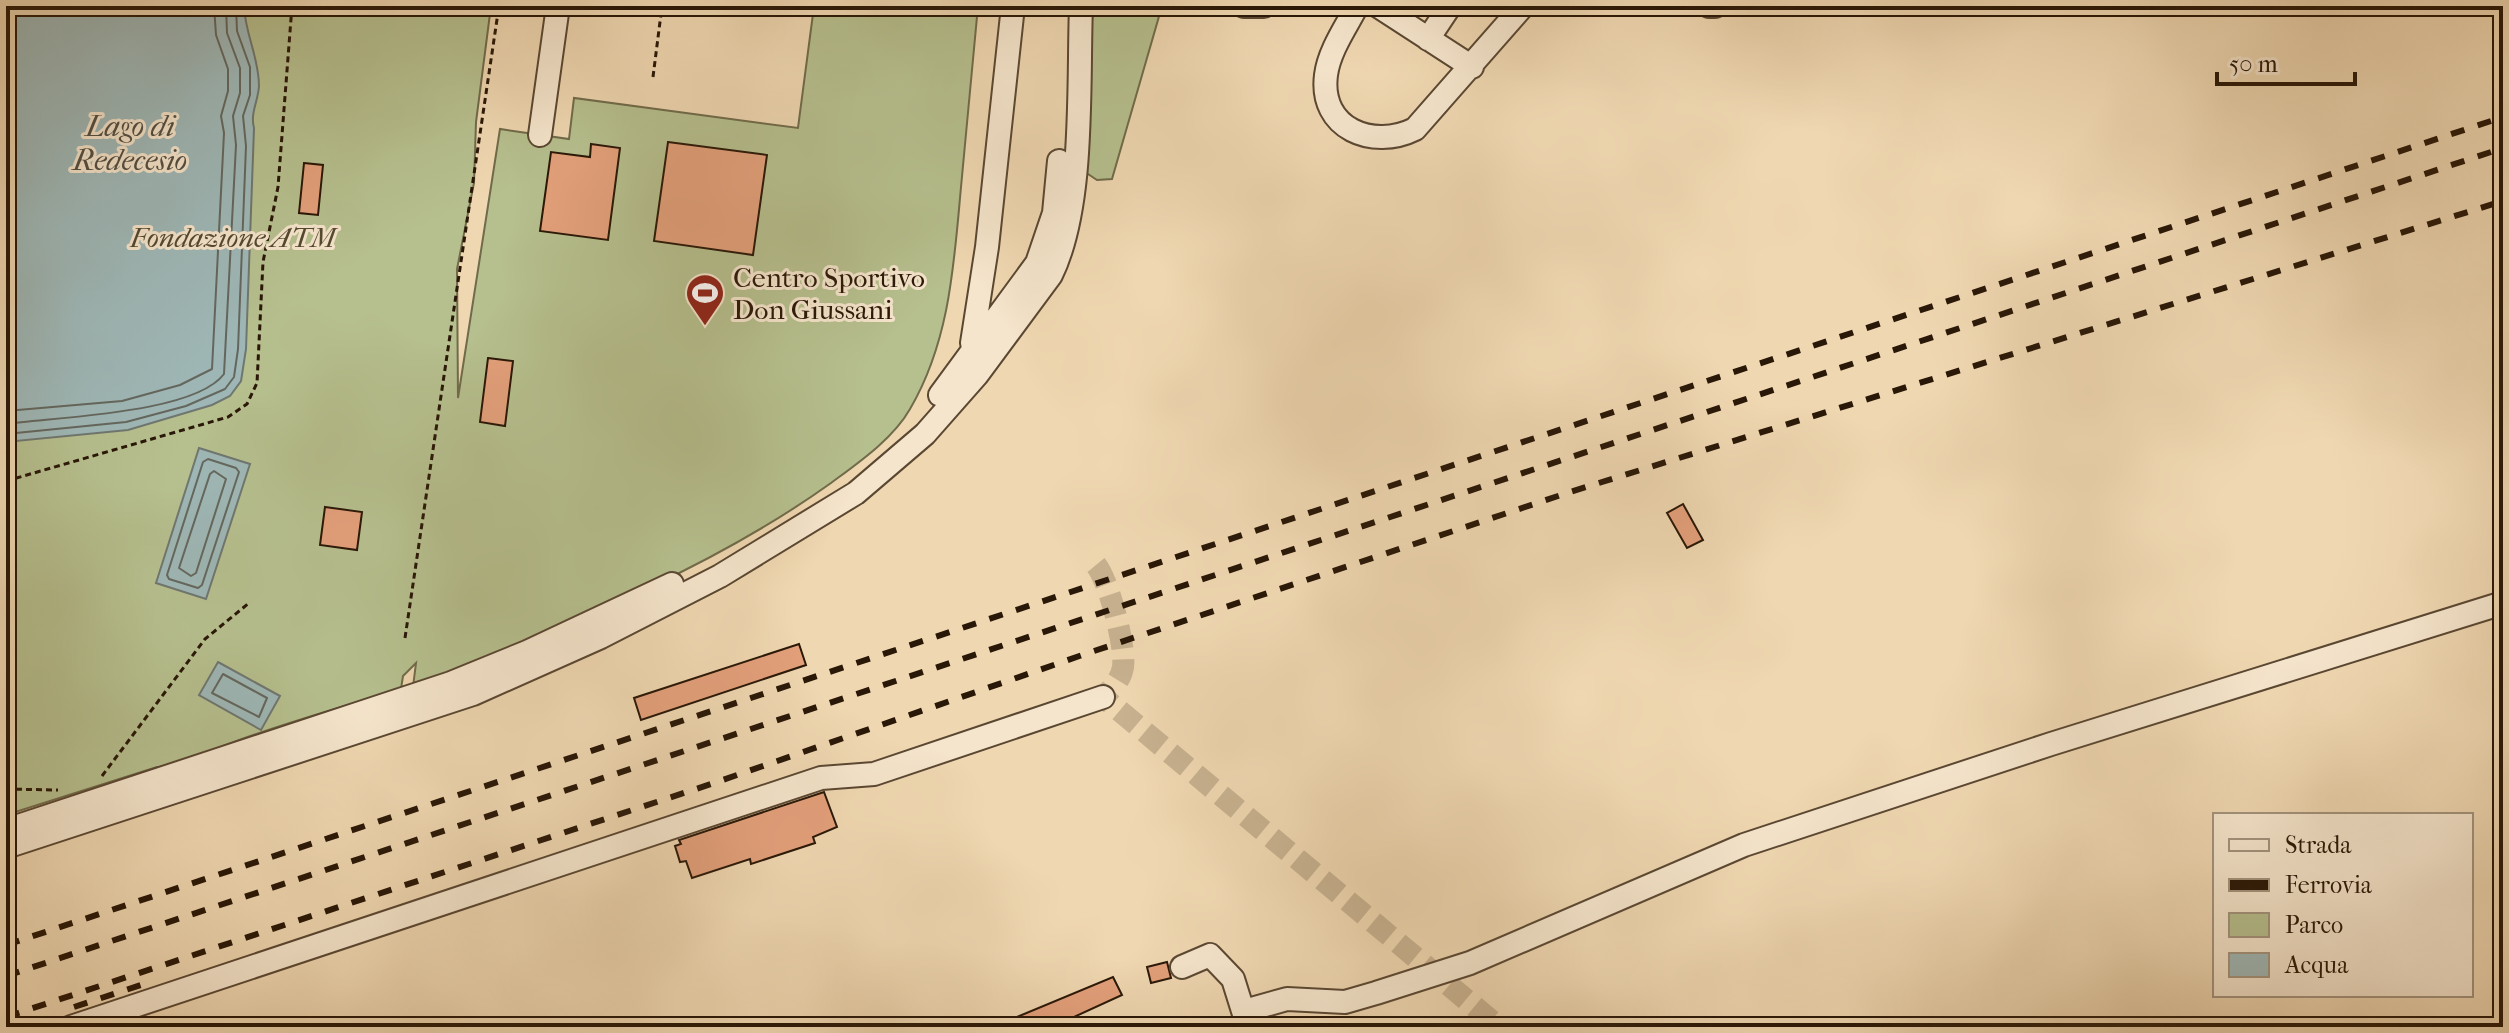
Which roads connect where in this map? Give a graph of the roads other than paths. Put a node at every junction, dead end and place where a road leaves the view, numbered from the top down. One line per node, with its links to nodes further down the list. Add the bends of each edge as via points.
1 (558, 6): 13 (street)
2 (1013, 6): 14 (street, via 987,247)
3 (1069, 6): 14 (street, via 1050,227 1037,263)
4 (1081, 6): 18 (street, via 1072,211 1060,257 977,375 925,434 856,493 720,576 525,673 414,716)
5 (1244, 6): 6 (street)
6 (1264, 6)
7 (1357, 6): 12 (street, via 1332,56 1326,93 1333,111 1361,135 1398,137 1415,129)
8 (1378, 6): 11 (street)
9 (1450, 6): 11 (street)
10 (1523, 6): 12 (street)
11 (1428, 39): 12 (street)
12 (1472, 67)
13 (540, 135)
14 (969, 356): 17 (street, via 916,422 835,491 759,539 614,613 423,693)
15 (2503, 603): 20 (street, via 1744,845 1470,963 1345,1002 1296,998)
16 (1103, 697): 21 (street, via 874,774 821,778)
17 (6, 830)
18 (6, 847)
19 (1182, 967): 20 (street, via 1210,955 1233,979)
20 (1246, 1019)
21 (71, 1027)

